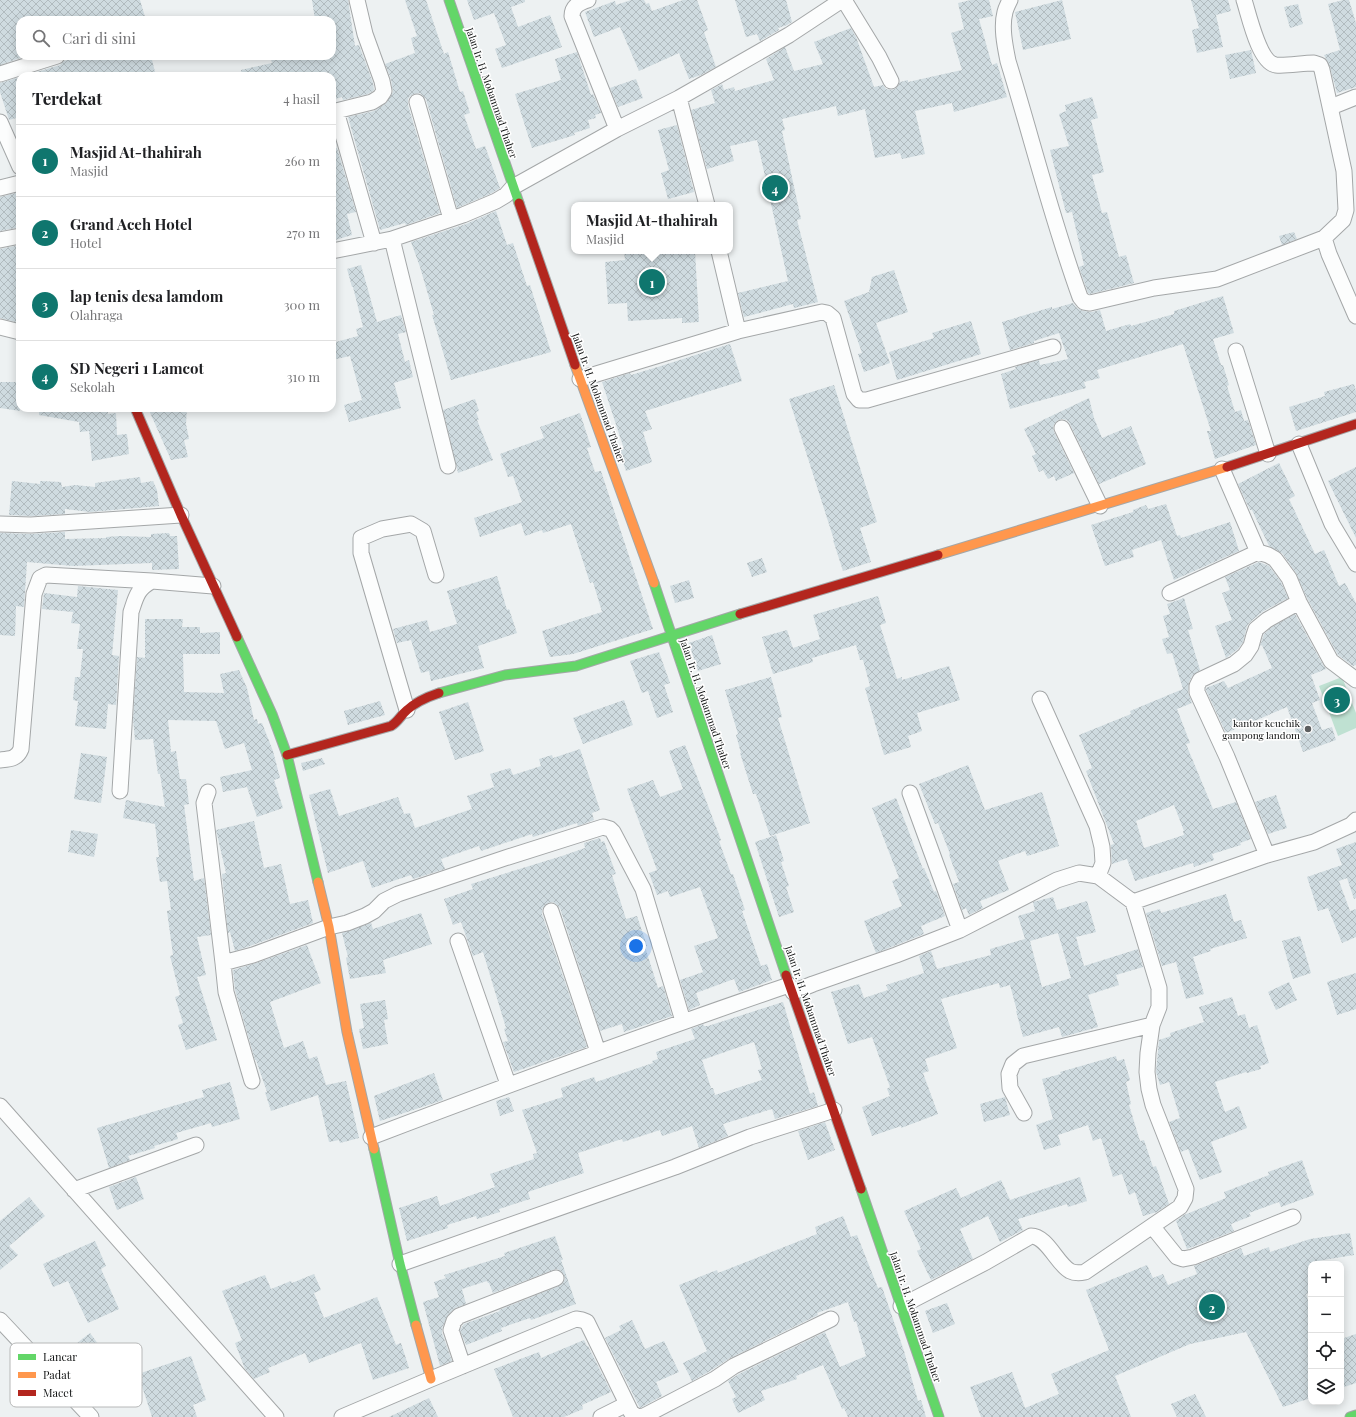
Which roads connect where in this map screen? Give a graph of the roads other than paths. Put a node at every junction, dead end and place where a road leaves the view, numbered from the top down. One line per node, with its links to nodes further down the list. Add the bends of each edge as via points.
1 (357, 0): 14 (street, via 364,34 384,91 372,102)
2 (449, 0): 21 (street, Jalan Ir. H. Mohammad Thaher)
3 (588, 0): 17 (street, via 580,2 574,8 572,16)
4 (843, 0): 9 (street); 11 (street, via 789,35)
5 (1010, 0): 26 (street, via 1004,24 1004,43 1008,60 1056,228 1084,302 1090,303 1154,288 1217,279)
6 (1244, 0): 13 (street, via 1261,51 1267,61 1275,65 1320,65)
7 (44, 60): 8 (street)
8 (0, 74)
9 (891, 81)
10 (1356, 97): 13 (street)
11 (679, 98): 17 (street); 23 (street)
12 (417, 102): 24 (street)
13 (1331, 107): 19 (street)
14 (336, 111)
15 (336, 119): 29 (street)
16 (0, 122): 18 (street)
17 (617, 129): 21 (street)
18 (16, 158)
19 (1350, 170): 26 (street, via 1343,220)
20 (16, 184): 22 (street)
21 (513, 187): 24 (street, via 496,202); 38 (street, Jalan Ir. H. Mohammad Thaher)
22 (0, 188)
23 (706, 202)
24 (451, 219): 27 (street)
25 (16, 237): 28 (street)
26 (1324, 238): 32 (street)
27 (392, 239): 29 (street); 44 (street)
28 (0, 240)
29 (374, 243): 30 (street)
30 (336, 250)
31 (720, 254): 35 (street)
32 (1356, 316)
33 (0, 328): 34 (street)
34 (16, 331)
35 (738, 331): 36 (street, via 827,313 833,318 854,394 859,400 867,400); 38 (street)
36 (1053, 347)
37 (1236, 351): 43 (street)
38 (580, 379): 56 (street, Jalan Ir. H. Mohammad Thaher, via 649,567)
39 (137, 412): 47 (street)
40 (1356, 424): 42 (street)
41 (1062, 428): 46 (street)
42 (1299, 444): 43 (street); 50 (street, via 1332,524)
43 (1268, 454): 45 (street)
44 (448, 466)
45 (1222, 470): 46 (street); 49 (street)
46 (1100, 506): 56 (street)
47 (181, 515): 48 (street, via 32,525); 53 (street)
48 (0, 524)
49 (1258, 552): 54 (street); 55 (street, via 1275,559 1288,578)
50 (1356, 564)
51 (436, 575): 59 (street, via 423,531 411,524 382,529 361,538 361,553)
52 (152, 581): 53 (street); 61 (street, via 46,575 40,578 34,594 21,749 14,758); 62 (street, via 140,590 131,612)
53 (213, 586): 60 (street, via 272,714)
54 (1170, 592)
55 (1299, 602): 57 (street, via 1331,661); 66 (street, via 1256,629 1251,646 1234,664 1200,680 1196,686)
56 (671, 636): 59 (street, via 576,666 505,675 450,689 424,698); 74 (street, Jalan Ir. H. Mohammad Thaher)
57 (1356, 680)
58 (1040, 699): 67 (street, via 1097,826 1104,863)
59 (407, 710): 60 (street, via 391,726)
60 (286, 755): 70 (street)
61 (0, 760)
62 (120, 791)
63 (208, 792): 73 (street, via 204,803)
64 (910, 793): 71 (street)
65 (1356, 820): 66 (street, via 1351,825 1314,842)
66 (1268, 855): 68 (street)
67 (1098, 876): 68 (street); 71 (street, via 1079,873 1057,880)
68 (1133, 902): 76 (street, via 1159,988 1159,1007)
69 (551, 911): 77 (street)
70 (329, 927): 73 (street); 75 (street, via 365,916 398,894 603,827 613,832 643,889); 83 (street)
71 (960, 930): 74 (street, via 813,984)
72 (458, 941): 79 (street)
73 (223, 963): 78 (street, via 226,992)
74 (791, 989): 75 (street); 81 (street, Jalan Ir. H. Mohammad Thaher)
75 (683, 1021): 77 (street)
76 (1152, 1025): 82 (street, via 1023,1056 1013,1064 1010,1088); 87 (street, via 1147,1072 1149,1089 1186,1189 1180,1207)
77 (598, 1052): 79 (street)
78 (252, 1081)
79 (508, 1084): 83 (street)
80 (0, 1106): 85 (street)
81 (834, 1110): 88 (street, via 750,1137 675,1167); 90 (street, Jalan Ir. H. Mohammad Thaher)
82 (1024, 1113)
83 (371, 1138): 88 (street)
84 (196, 1145): 85 (street)
85 (74, 1190): 100 (street)
86 (1293, 1217): 87 (street, via 1183,1259 1177,1257)
87 (1152, 1226): 90 (street, via 1085,1272 1078,1273 1069,1270 1039,1238 1031,1236)
88 (400, 1264): 95 (street)
89 (556, 1278): 94 (street, via 459,1316 451,1330)
90 (901, 1306): 103 (street, Jalan Ir. H. Mohammad Thaher)
91 (831, 1319): 96 (street, via 734,1366 716,1379 644,1416 637,1416 631,1412)
92 (0, 1320): 93 (street)
93 (22, 1343)
94 (463, 1366): 95 (street); 96 (street, via 576,1319 582,1320 587,1322)
95 (431, 1379): 101 (street)
96 (627, 1404): 102 (street)
97 (82, 1407): 99 (street)
98 (1356, 1415): 104 (street)
99 (91, 1417)
100 (276, 1417)
101 (342, 1417)
102 (601, 1417)
103 (939, 1417)
104 (1350, 1417)

